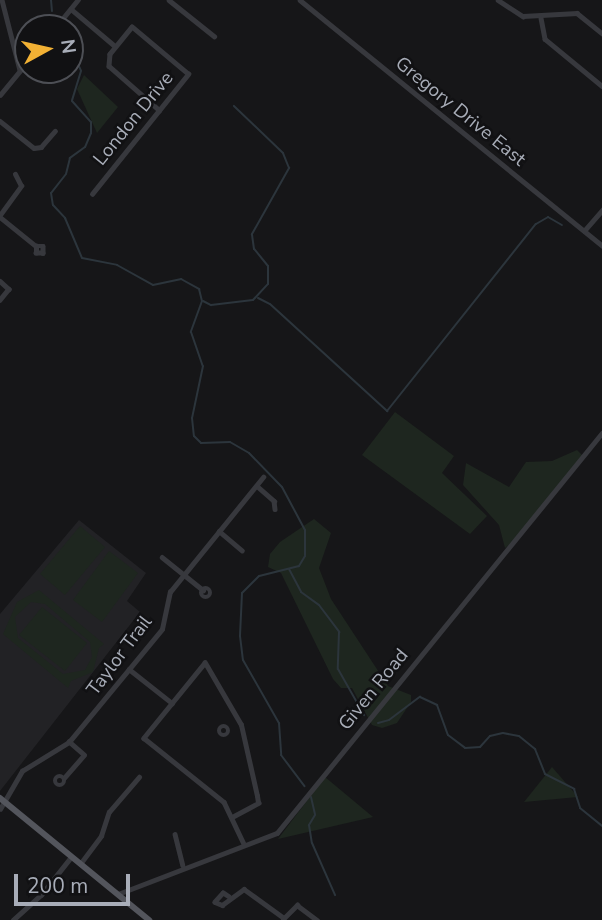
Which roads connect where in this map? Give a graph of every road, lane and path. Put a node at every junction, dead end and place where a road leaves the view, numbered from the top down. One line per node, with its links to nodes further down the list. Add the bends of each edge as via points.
1 (2, 0): 12 (street)
2 (78, 0): 6 (street)
3 (169, 0): 10 (street)
4 (300, 0): 23 (street, Gregory Drive East)
5 (498, 0): 8 (street, via 517,14)
6 (71, 9): 7 (street); 11 (street)
7 (67, 14)
8 (541, 18): 9 (street, via 577,13); 14 (street, via 545,39)
9 (602, 33)
10 (214, 36)
11 (115, 46): 16 (street, via 108,61 112,71); 16 (street, London Drive, via 132,27 188,74)
12 (14, 47)
13 (14, 78): 15 (street)
14 (602, 86)
15 (0, 95)
16 (159, 110): 20 (street, London Drive)
17 (0, 121): 18 (street, via 34,148 41,147)
18 (55, 131)
19 (15, 174): 22 (street, via 21,186)
20 (92, 194)
21 (602, 210): 23 (street)
22 (0, 216): 25 (street)
23 (584, 231): 24 (street, Gregory Drive East)
24 (602, 245)
25 (36, 246)
26 (0, 281): 27 (street, via 9,289)
27 (0, 300)
28 (602, 433): 48 (street, Given Road, via 277,833)
29 (263, 477): 30 (street, Taylor Trail)
30 (257, 486): 31 (street, via 274,501); 32 (street, Taylor Trail)
31 (275, 509)
32 (219, 531): 33 (street); 35 (street, Taylor Trail)
33 (242, 550)
34 (163, 557): 35 (street)
35 (185, 575): 36 (street); 37 (street, Taylor Trail, via 168,597 162,628)
36 (203, 590)
37 (130, 669): 38 (street); 41 (street, Taylor Trail)
38 (172, 703): 39 (street, via 205,663); 46 (street, via 144,738 223,802)
39 (241, 725): 40 (street); 46 (street, via 258,803)
40 (229, 730)
41 (69, 742): 43 (street, via 83,755); 44 (street, Taylor Trail, via 22,771)
42 (139, 777): 50 (street, via 109,812 101,835)
43 (64, 778)
44 (2, 799): 45 (street, Taylor Trail); 49 (main road)
45 (0, 809)
46 (232, 817): 48 (street)
47 (175, 834): 51 (street)
48 (244, 844): 51 (street, Given Road)
49 (71, 857): 50 (main road); 55 (street, via 41,895)
50 (80, 864): 52 (main road)
51 (183, 865): 52 (street, Given Road)
52 (117, 894): 56 (main road)
53 (229, 897): 54 (street, via 246,889)
54 (283, 919): 57 (street, via 292,908 301,906)
55 (13, 920)
56 (149, 920)
57 (317, 920)

